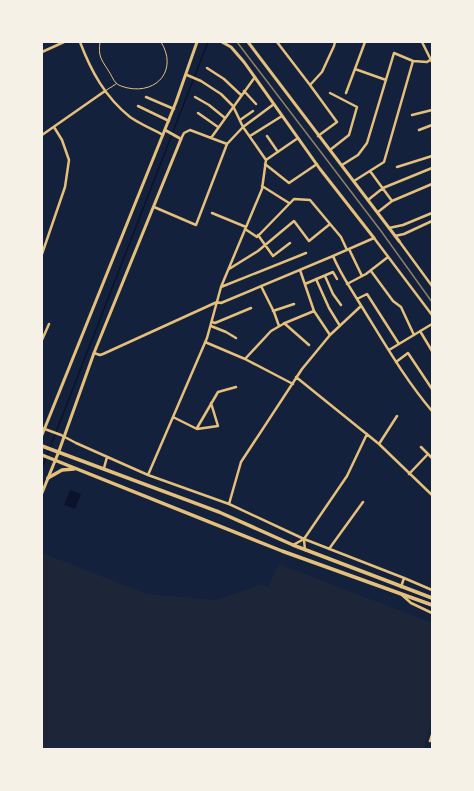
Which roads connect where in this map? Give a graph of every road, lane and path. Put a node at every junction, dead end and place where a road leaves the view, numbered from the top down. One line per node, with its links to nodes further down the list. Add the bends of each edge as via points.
1 (64, 42): 12 (street)
2 (80, 42): 22 (street)
3 (100, 42): 20 (lane, via 100,57)
4 (162, 42): 20 (lane, via 168,60 164,77 147,88 140,89)
5 (197, 42): 17 (street)
6 (224, 42): 18 (street, via 237,53)
7 (248, 42): 52 (street)
8 (277, 42): 21 (street)
9 (335, 42): 21 (street, via 322,72)
10 (365, 42): 16 (street)
11 (422, 42): 14 (street)
12 (42, 52)
13 (413, 61): 14 (street); 19 (street, via 394,53); 66 (street, via 384,162)
14 (431, 61)
15 (208, 68): 26 (street)
16 (355, 69): 19 (street); 25 (street)
17 (187, 75): 32 (street, via 221,94); 33 (street)
18 (255, 78): 23 (street); 30 (street)
19 (386, 80): 63 (street, via 367,143 358,155)
20 (116, 83): 22 (lane)
21 (310, 85): 52 (street, via 337,122)
22 (105, 91): 43 (street); 49 (street, via 131,118)
23 (244, 91): 26 (street); 29 (street)
24 (330, 93): 57 (street, via 357,107 350,135)
25 (346, 93)
26 (242, 95): 32 (street)
27 (146, 97): 33 (street)
28 (195, 97): 39 (street)
29 (256, 104)
30 (274, 104): 37 (street); 45 (street)
31 (138, 106): 41 (street)
32 (234, 106): 39 (street); 40 (street)
33 (174, 109): 41 (street)
34 (432, 110): 38 (street)
35 (254, 111): 40 (street)
36 (198, 112): 44 (street)
37 (282, 116): 50 (street); 55 (street)
38 (412, 116)
39 (225, 118): 44 (street)
40 (240, 120): 45 (street)
41 (169, 121): 46 (street)
42 (432, 125): 47 (street)
43 (54, 127): 48 (street); 90 (street, via 69,160 65,187)
44 (218, 127): 54 (street)
45 (243, 127): 50 (street); 56 (street)
46 (165, 130): 49 (street); 53 (street)
47 (419, 130)
48 (42, 135)
49 (163, 135): 142 (street)
50 (250, 136): 60 (street)
51 (267, 136): 58 (street)
52 (318, 136): 57 (street)
53 (180, 138): 54 (street, via 190,130); 74 (street)
54 (211, 138): 56 (street)
55 (298, 138): 58 (street); 62 (street)
56 (227, 144): 74 (street, via 196,225)
57 (330, 150): 63 (street)
58 (278, 152): 60 (street)
59 (432, 156): 64 (street)
60 (266, 160): 61 (street)
61 (265, 164): 62 (street, via 289,183); 69 (street)
62 (317, 164): 84 (street)
63 (342, 165): 67 (street)
64 (398, 167)
65 (432, 168): 70 (street)
66 (370, 171): 67 (street); 70 (street)
67 (354, 182): 71 (street)
68 (432, 184): 72 (street)
69 (262, 186): 73 (street); 80 (street)
70 (383, 188): 71 (street); 72 (street)
71 (368, 200): 75 (street)
72 (392, 201): 75 (street)
73 (289, 203): 79 (street, via 294,199 310,200); 82 (street)
74 (154, 207): 131 (street)
75 (378, 212): 81 (street)
76 (212, 213): 80 (street)
77 (432, 213): 81 (street)
78 (432, 221): 83 (street)
79 (330, 224): 87 (street, via 309,241 294,221); 88 (street)
80 (246, 228): 82 (street, via 257,237); 93 (street)
81 (389, 228): 83 (street)
82 (258, 235): 87 (street)
83 (395, 236): 85 (street)
84 (374, 238): 88 (street); 92 (street)
85 (399, 241): 103 (street)
86 (290, 243): 87 (street, via 273,256)
87 (265, 245): 93 (street)
88 (348, 250): 91 (street); 97 (street)
89 (306, 253): 104 (street)
90 (42, 254)
91 (333, 256): 94 (street); 101 (street)
92 (388, 257): 95 (street); 113 (street)
93 (228, 270): 104 (street)
94 (300, 270): 100 (street); 102 (street)
95 (371, 270): 97 (street); 123 (street, via 393,302 401,307)
96 (325, 276): 98 (street); 99 (street, via 333,272); 108 (street)
97 (362, 276): 101 (street)
98 (316, 279): 100 (street); 120 (street)
99 (337, 279)
100 (305, 284): 112 (street)
101 (347, 284): 105 (street)
102 (261, 286): 106 (street); 111 (street)
103 (432, 286)
104 (221, 287): 106 (street)
105 (358, 299): 109 (street); 127 (street, via 367,294)
106 (217, 302): 114 (street); 131 (street, via 103,354)
107 (294, 304): 111 (street)
108 (341, 305)
109 (361, 306): 120 (street); 129 (street)
110 (251, 308): 114 (street)
111 (273, 311): 119 (street)
112 (314, 311): 115 (street); 122 (street)
113 (432, 315)
114 (212, 322): 118 (street)
115 (284, 323): 119 (street); 128 (street)
116 (49, 324): 125 (street)
117 (432, 324): 121 (street)
118 (211, 326): 124 (street); 126 (street)
119 (279, 326): 132 (street)
120 (340, 326): 122 (street)
121 (420, 331): 123 (street); 130 (street)
122 (330, 335): 134 (street)
123 (414, 335): 127 (street)
124 (236, 338)
125 (42, 340)
126 (205, 342): 132 (street); 141 (street)
127 (399, 344): 129 (street)
128 (309, 345)
129 (389, 350): 133 (street)
130 (432, 351)
131 (94, 354): 146 (street)
132 (245, 359): 135 (street)
133 (396, 362): 137 (street, via 408,353); 139 (street)
134 (296, 378): 135 (street); 145 (street)
135 (293, 384): 164 (street, via 241,462)
136 (236, 387): 138 (street, via 218,392)
137 (432, 389)
138 (211, 403): 143 (street); 143 (street, via 218,426)
139 (432, 411)
140 (397, 416): 147 (street)
141 (173, 417): 143 (street); 159 (street)
142 (45, 429): 144 (street); 146 (street)
143 (197, 429)
144 (42, 434)
145 (367, 434): 147 (street); 165 (street, via 347,476)
146 (62, 436): 150 (street); 153 (street)
147 (379, 444): 158 (street)
148 (42, 446): 150 (main road)
149 (421, 447): 151 (street)
150 (59, 451): 155 (street); 156 (main road)
151 (428, 454): 154 (street); 158 (street)
152 (42, 456): 155 (main road)
153 (107, 457): 156 (street); 159 (street)
154 (432, 458)
155 (53, 459): 157 (main road); 160 (street)
156 (104, 468): 166 (main road, via 219,512)
157 (75, 469): 160 (main road, via 62,470); 172 (main road, via 282,552)
158 (409, 474): 162 (street)
159 (148, 475): 164 (street)
160 (48, 478): 161 (street)
161 (42, 493)
162 (432, 495)
163 (363, 502): 167 (street)
164 (229, 504): 165 (street)
165 (304, 539): 166 (street); 167 (street); 168 (street)
166 (293, 545): 168 (main road)
167 (329, 549): 169 (street)
168 (305, 550): 170 (main road)
169 (404, 578): 170 (street); 171 (street)
170 (401, 586): 173 (main road)
171 (432, 590)
172 (402, 595): 174 (main road); 175 (street, via 411,603)
173 (432, 598)
174 (432, 605)
175 (432, 613)
176 (432, 735): 177 (street)
177 (430, 741)

